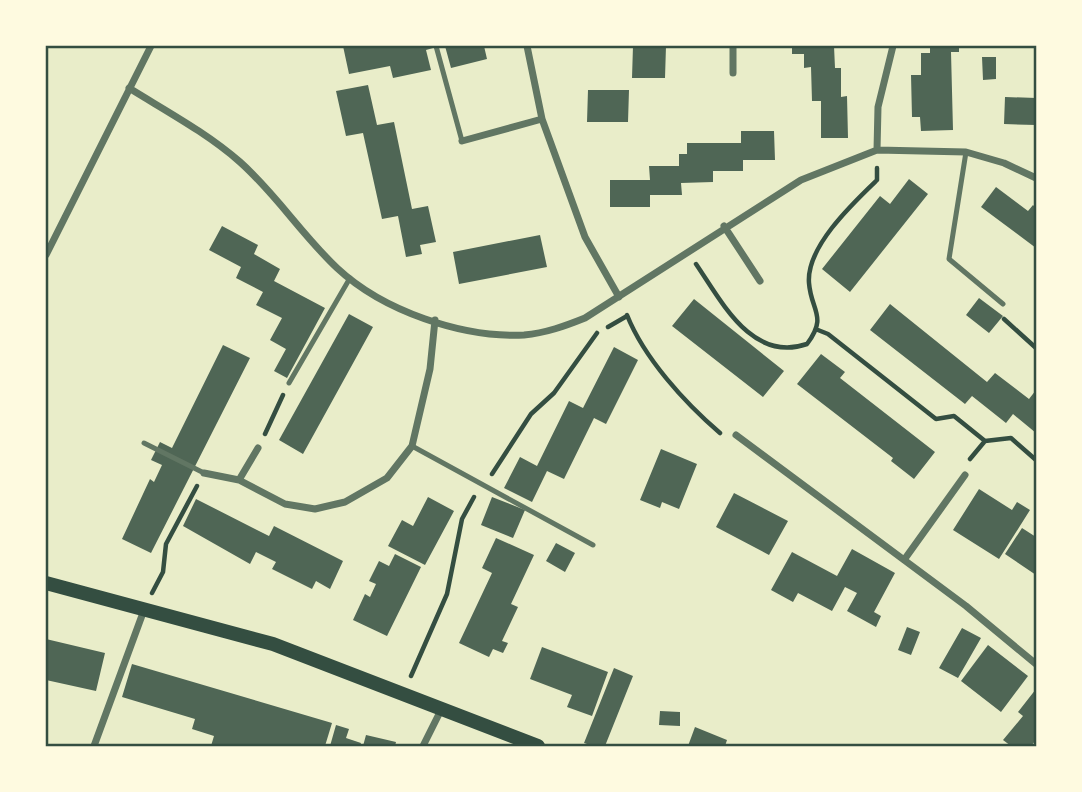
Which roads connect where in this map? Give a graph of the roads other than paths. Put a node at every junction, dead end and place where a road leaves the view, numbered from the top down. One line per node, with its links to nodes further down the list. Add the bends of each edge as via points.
1 (151, 46): 7 (street)
2 (436, 46): 9 (lane)
3 (527, 46): 8 (street)
4 (733, 46): 6 (street)
5 (893, 46): 10 (street, via 877,107)
6 (733, 73)
7 (129, 88): 14 (street); 15 (street, via 238,160)
8 (542, 119): 9 (street); 17 (street, via 585,237)
9 (462, 141)
10 (877, 150): 11 (street); 13 (street, via 801,180)
11 (966, 152): 12 (street); 18 (lane, via 949,259)
12 (1037, 178)
13 (724, 226): 16 (street); 17 (street)
14 (46, 255)
15 (350, 278): 19 (street, via 400,308); 20 (lane)
16 (760, 281)
17 (620, 297): 19 (street, via 554,331 523,335 480,332)
18 (1003, 304)
19 (435, 320): 23 (street)
20 (289, 383)
21 (736, 435): 29 (street)
22 (144, 443): 25 (lane)
23 (412, 446): 27 (street, via 387,478 345,502 315,509 285,505); 28 (lane)
24 (258, 448): 27 (street)
25 (204, 474): 27 (street)
26 (965, 475): 29 (street)
27 (239, 480)
28 (593, 545)
29 (904, 560): 32 (street)
30 (46, 583): 31 (main road)
31 (144, 610): 33 (main road, via 273,644); 34 (street)
32 (1037, 664)
33 (442, 707): 35 (street); 36 (main road)
34 (94, 747)
35 (423, 747)
36 (538, 747)

